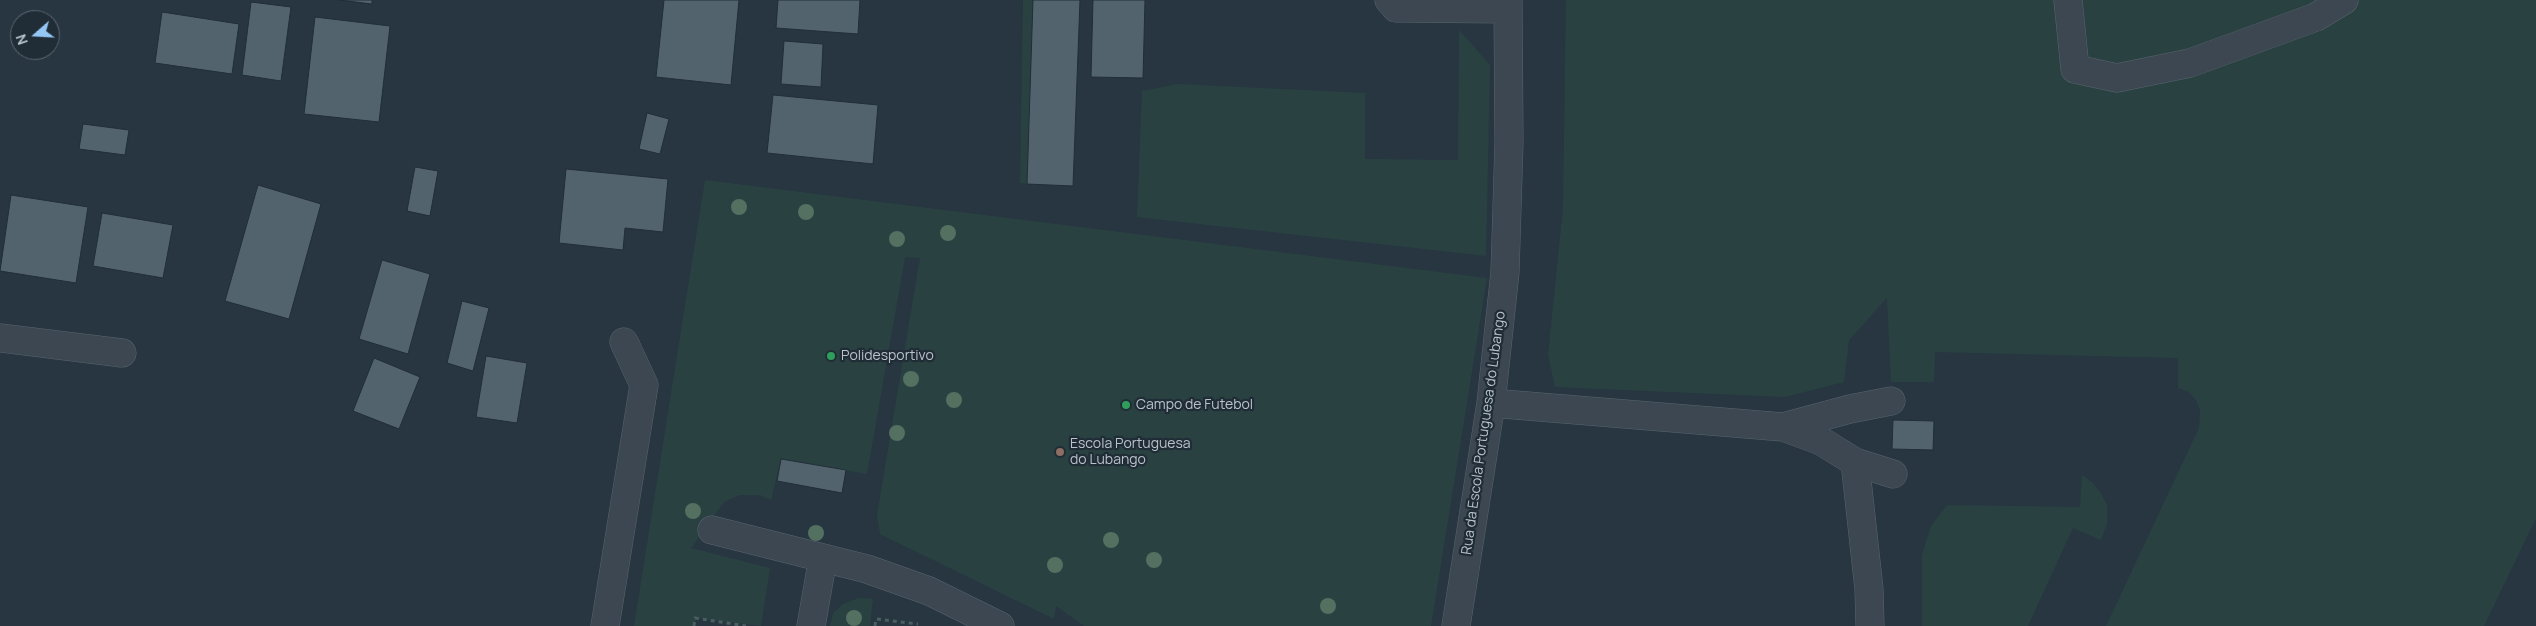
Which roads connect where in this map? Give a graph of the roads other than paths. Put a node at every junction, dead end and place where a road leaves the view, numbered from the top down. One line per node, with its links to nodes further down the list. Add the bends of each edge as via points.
1 (1388, 0): 4 (street, via 1396,8)
2 (2068, 0): 3 (street, via 2075,69 2118,78 2190,63 2316,17)
3 (2344, 0)
4 (1508, 4): 9 (street, Rua da Escola Portuguesa do Lubango, via 1509,142 1504,272)
5 (0, 338): 7 (street)
6 (624, 342): 15 (street, via 644,385)
7 (122, 352)
8 (1891, 401): 10 (street)
9 (1491, 403): 10 (street); 18 (street, Rua da Escola Portuguesa do Lubango)
10 (1783, 426): 11 (street, via 1821,441)
11 (1855, 462): 12 (street); 19 (street)
12 (1893, 474)
13 (712, 530): 14 (street)
14 (823, 558): 16 (street); 17 (street, via 867,569 929,591)
15 (605, 626)
16 (811, 626)
17 (1000, 626)
18 (1456, 626)
19 (1870, 626)

